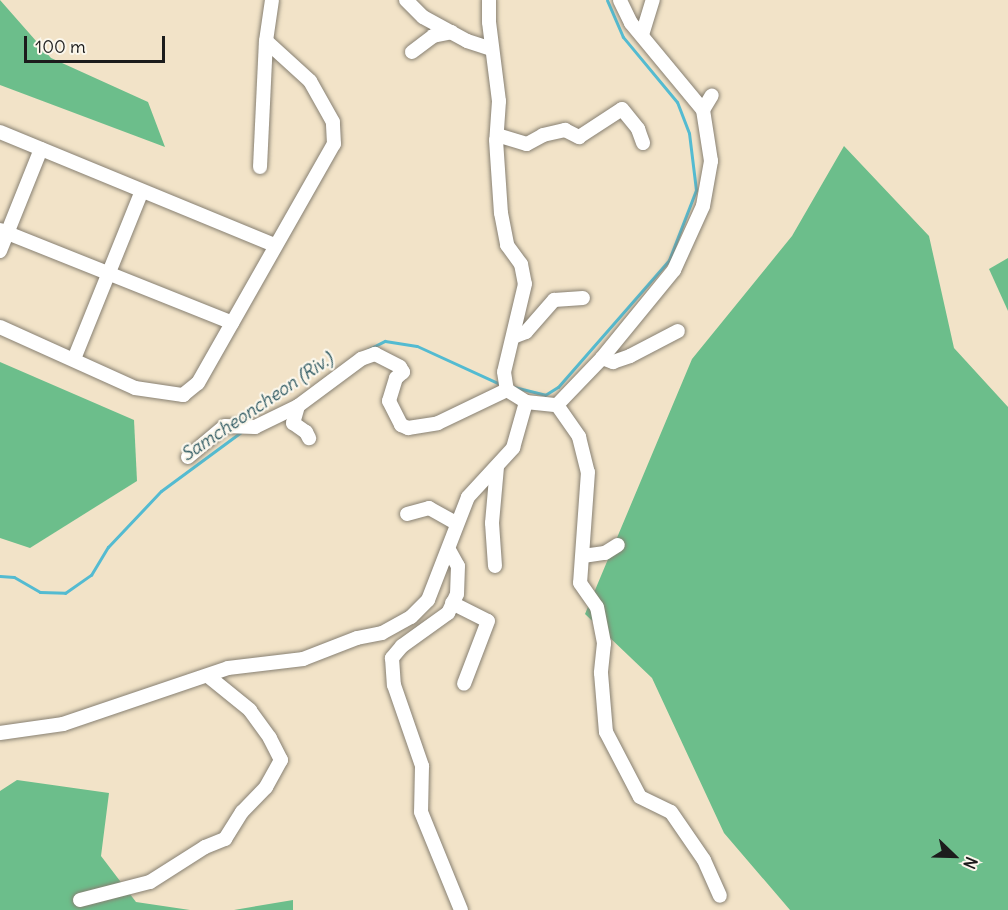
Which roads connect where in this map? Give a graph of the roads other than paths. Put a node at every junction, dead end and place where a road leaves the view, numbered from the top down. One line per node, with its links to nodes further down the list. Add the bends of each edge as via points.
1 (272, 0): 8 (street)
2 (405, 0): 6 (street, via 423,17)
3 (489, 0): 9 (street)
4 (620, 0): 7 (street)
5 (653, 0): 7 (street)
6 (452, 32): 9 (street); 10 (street, via 432,36)
7 (642, 35): 12 (street)
8 (266, 41): 17 (street); 20 (street, via 310,81 333,122 334,144)
9 (491, 49): 14 (street, via 499,93)
10 (412, 52)
11 (712, 94): 12 (street)
12 (703, 110): 28 (street, via 711,160 703,206 689,242 674,270 622,339)
13 (0, 132): 16 (street)
14 (497, 135): 15 (street, via 527,144 565,130 579,137 622,109 638,129); 27 (street, via 501,213 507,245 521,264 525,284)
15 (643, 143)
16 (41, 149): 18 (street); 19 (street)
17 (260, 167)
18 (142, 191): 20 (street); 22 (street)
19 (3, 232): 21 (street); 22 (street)
20 (274, 245): 24 (street)
21 (0, 251)
22 (108, 274): 24 (street); 29 (street)
23 (583, 298): 27 (street, via 554,300 526,332)
24 (232, 323): 29 (street, via 198,383 183,395 135,388)
25 (0, 327): 29 (street)
26 (678, 331): 28 (street, via 630,356 613,362)
27 (513, 337): 30 (street, via 504,372)
28 (602, 358): 32 (street)
29 (74, 359)
30 (507, 390): 31 (street); 33 (street, via 438,423 408,428 401,425 389,401 396,378 403,372 375,354 361,359)
31 (525, 402): 32 (street); 36 (street, via 513,448)
32 (557, 405): 41 (street, via 579,436 588,472)
33 (298, 406): 34 (street, via 293,423); 35 (street, via 249,425 225,426)
34 (309, 438)
35 (188, 457)
36 (497, 467): 38 (street, via 468,497); 42 (street, via 492,523)
37 (407, 514): 38 (street, via 429,508)
38 (456, 523): 40 (street)
39 (618, 544): 41 (street, via 605,553)
40 (448, 550): 43 (street, via 458,566); 44 (street, via 428,600 411,617 382,633 357,638 303,659 228,668)
41 (583, 556): 47 (street, via 580,583 597,607 604,644 601,673 606,732 640,798 671,812 704,860)
42 (495, 566)
43 (452, 603): 45 (street, via 488,621); 49 (street, via 448,613 402,646 392,658 394,685 422,766 421,812)
44 (208, 676): 46 (street, via 63,724); 48 (street, via 250,710 270,738 281,760 266,787 242,812 225,840 205,847 150,882)
45 (464, 684)
46 (0, 733)
47 (720, 896)
48 (80, 900)
49 (461, 910)

